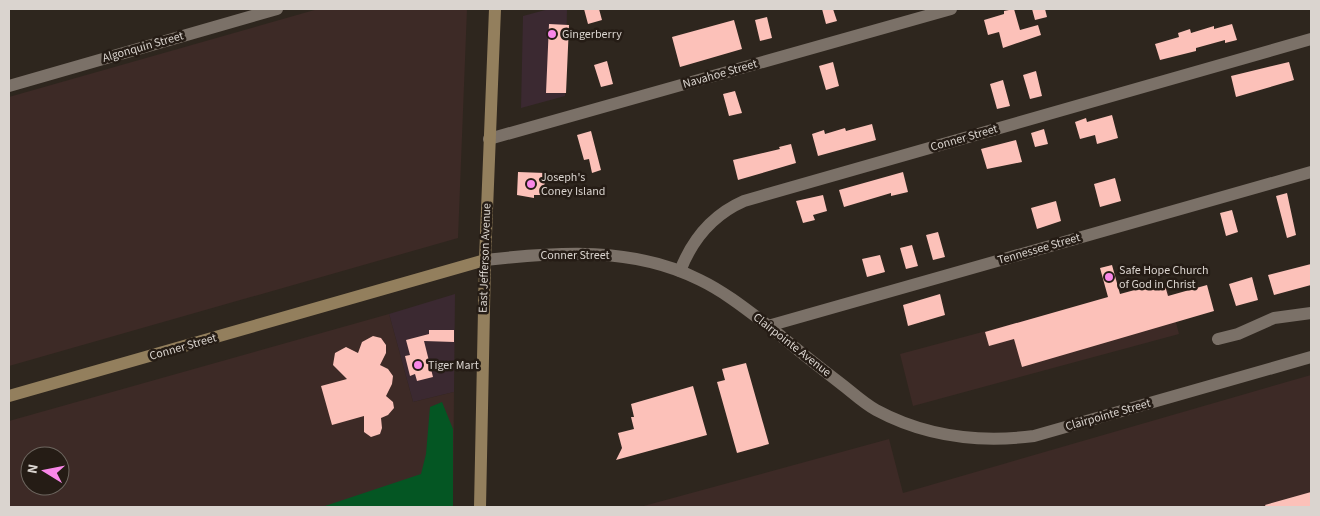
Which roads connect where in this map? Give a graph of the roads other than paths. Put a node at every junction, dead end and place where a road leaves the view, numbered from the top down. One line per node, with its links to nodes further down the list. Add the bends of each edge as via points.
1 (277, 9): 5 (street, Algonquin Street)
2 (495, 9): 6 (main road, East Jefferson Avenue)
3 (951, 9): 6 (street, Navahoe Street)
4 (1311, 39): 9 (street, Conner Street, via 744,201 728,208 709,223 687,253)
5 (9, 86)
6 (489, 139): 8 (main road, East Jefferson Avenue)
7 (1311, 172): 11 (street, Tennessee Street)
8 (484, 260): 9 (street, Conner Street, via 575,253 619,255); 14 (main road, Conner Street); 16 (main road, East Jefferson Avenue)
9 (680, 271): 11 (street, Clairpointe Avenue, via 734,300)
10 (1311, 313): 12 (street, via 1274,318)
11 (768, 326): 15 (street, Clairpointe Avenue, via 862,401)
12 (1218, 339)
13 (1311, 356): 15 (street, Clairpointe Street, via 1034,436 1004,440 965,439)
14 (9, 396)
15 (901, 422)
16 (480, 507)

